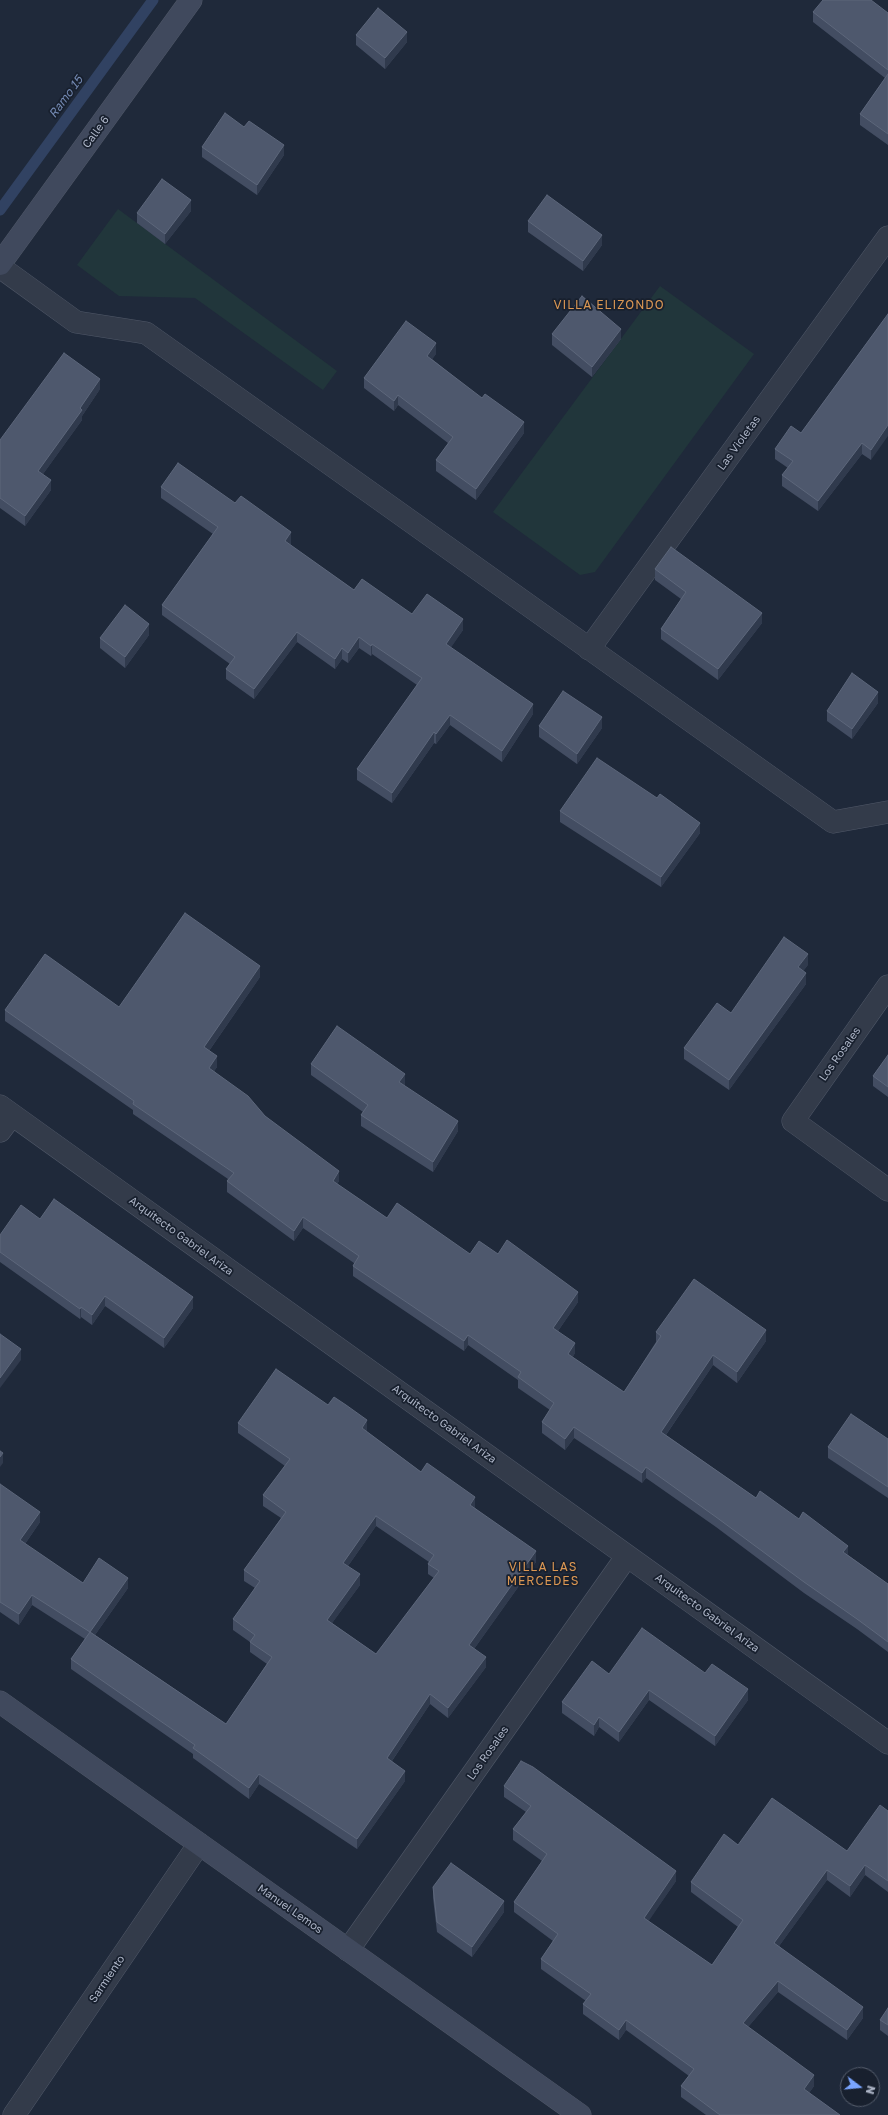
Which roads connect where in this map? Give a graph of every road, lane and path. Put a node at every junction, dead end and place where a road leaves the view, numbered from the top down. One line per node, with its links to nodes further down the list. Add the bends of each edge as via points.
1 (191, 0): 3 (street, Calle 6)
2 (888, 237): 5 (street, Las Violetas)
3 (0, 264)
4 (0, 267): 5 (street, via 76,322 146,333)
5 (589, 649): 6 (street, via 833,822)
6 (888, 812)
7 (888, 986): 9 (street, Los Rosales, via 793,1121)
8 (4, 1117): 10 (street, Arquitecto Gabriel Ariza)
9 (888, 1190)
10 (627, 1556): 12 (street, Arquitecto Gabriel Ariza); 14 (street, Los Rosales)
11 (0, 1702): 13 (street, Manuel Lemos)
12 (888, 1743)
13 (199, 1844): 14 (street, Manuel Lemos); 15 (street, Sarmiento)
14 (348, 1950): 16 (street, Manuel Lemos)
15 (14, 2115)
16 (580, 2115)

